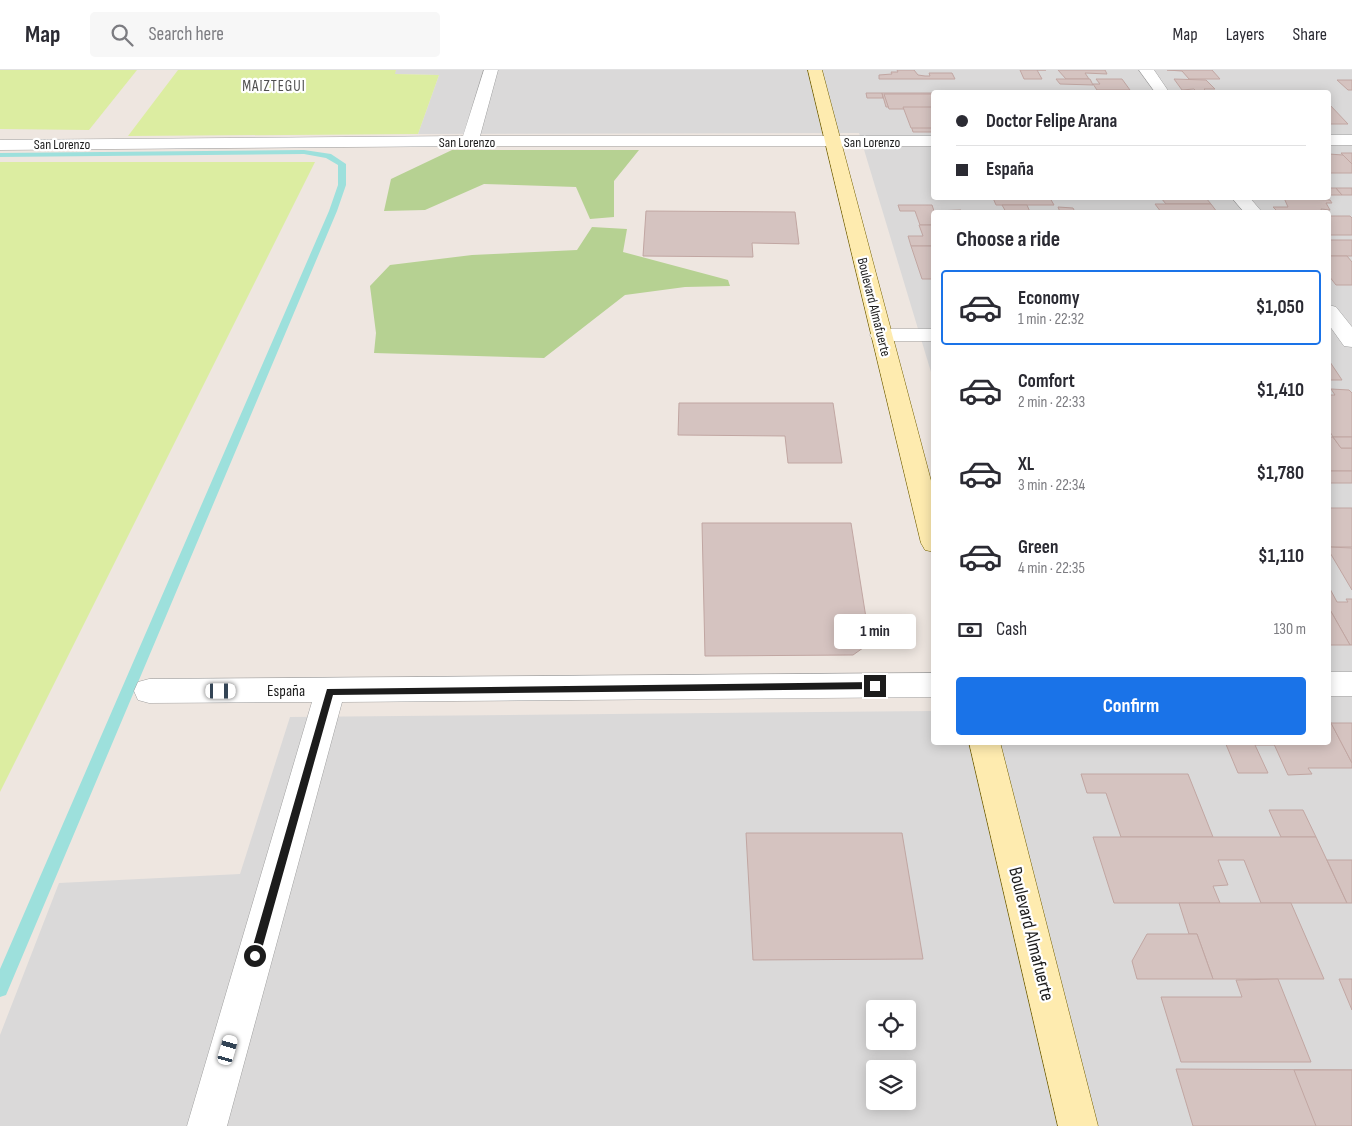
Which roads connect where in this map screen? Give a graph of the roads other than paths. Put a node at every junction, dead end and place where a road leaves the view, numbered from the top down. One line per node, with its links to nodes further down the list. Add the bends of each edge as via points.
1 (492, 70): 7 (street)
2 (815, 70): 8 (main road, Boulevard Almafuerte)
3 (1146, 70): 4 (street)
4 (1161, 90)
5 (1331, 140): 6 (street)
6 (1352, 140)
7 (470, 141): 8 (street, San Lorenzo); 10 (street, San Lorenzo)
8 (833, 142): 9 (street, San Lorenzo); 14 (main road, Boulevard Almafuerte)
9 (931, 142)
10 (0, 145)
11 (1243, 200): 12 (street)
12 (1251, 210)
13 (1331, 314): 16 (street)
14 (880, 335): 15 (street); 17 (main road, Boulevard Almafuerte)
15 (931, 335)
16 (1345, 336)
17 (931, 531)
18 (1331, 684): 19 (street)
19 (1352, 684)
20 (931, 685): 22 (street, España)
21 (149, 691): 22 (street, España)
22 (330, 691): 24 (street)
23 (985, 745): 25 (main road, Boulevard Almafuerte)
24 (207, 1126)
25 (1078, 1126)

